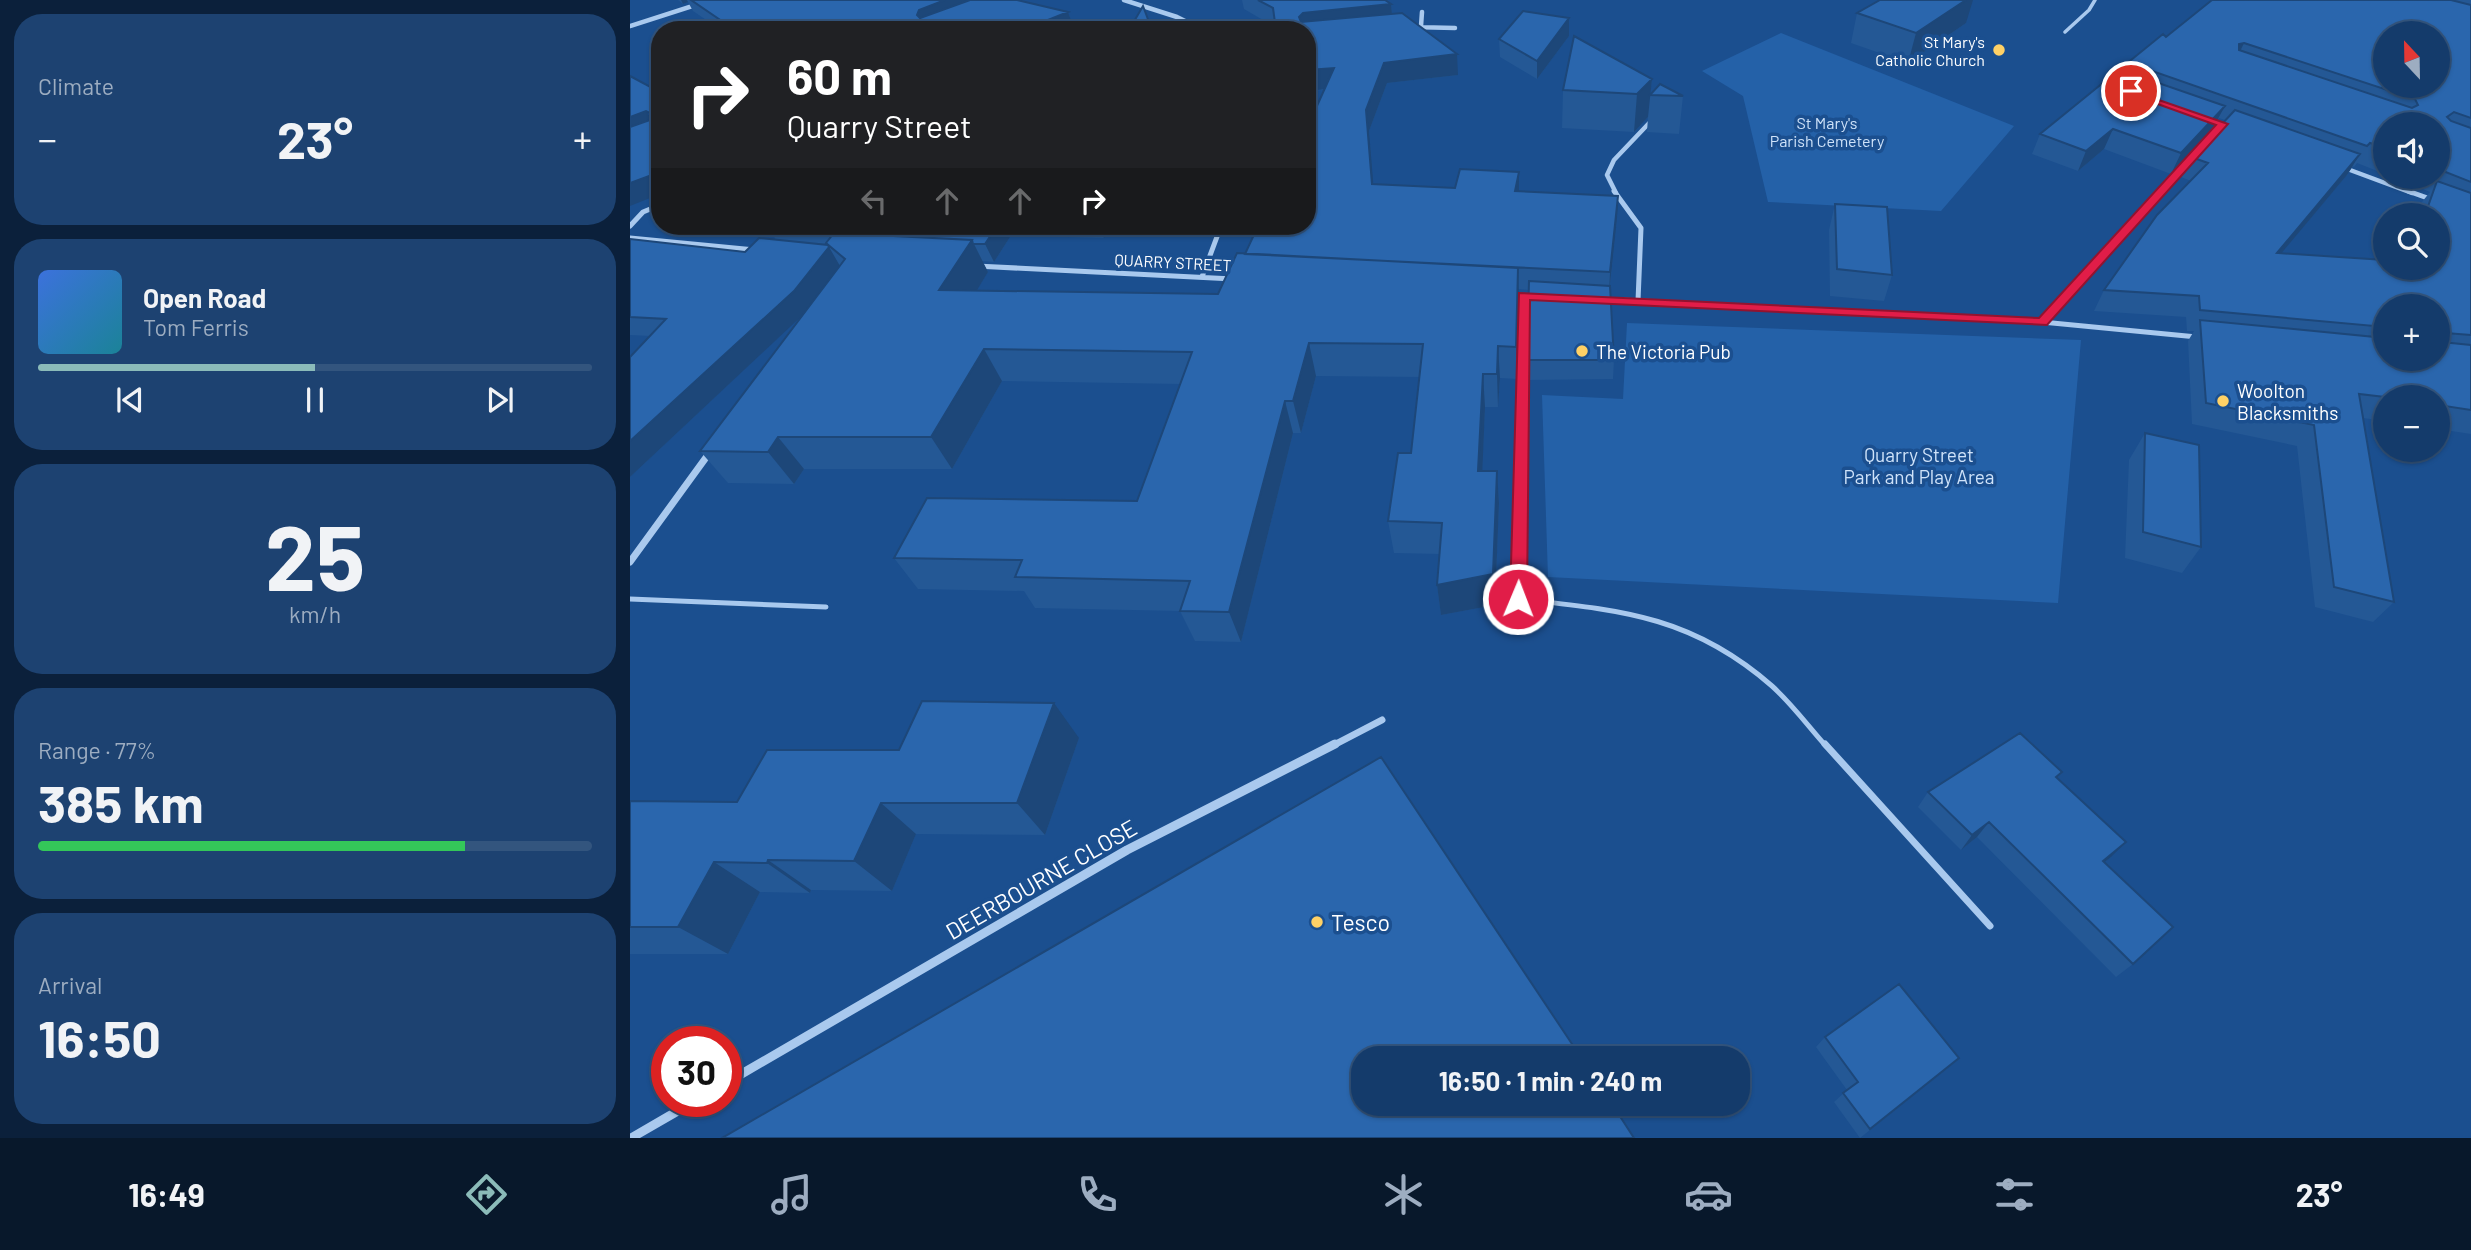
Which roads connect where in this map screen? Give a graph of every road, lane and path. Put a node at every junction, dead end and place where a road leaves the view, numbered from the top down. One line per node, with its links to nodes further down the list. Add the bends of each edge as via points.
1 (711, 0): 6 (street)
2 (1124, 0): 5 (street)
3 (2095, 0): 10 (lane)
4 (1422, 12): 7 (street)
5 (1186, 21)
6 (630, 26)
7 (1421, 26): 8 (street); 9 (street)
8 (1408, 27)
9 (1455, 27)
10 (2065, 32)
11 (1659, 113): 27 (street, via 1614,160 1607,175 1642,228)
12 (2205, 144): 28 (street)
13 (2340, 167): 14 (street)
14 (2439, 203)
15 (651, 209): 16 (street)
16 (630, 226)
17 (1218, 235): 21 (street)
18 (630, 238): 19 (street)
19 (768, 251)
20 (972, 266): 21 (street, QUARRY STREET)
21 (1202, 277): 22 (street, QUARRY STREET)
22 (1242, 279)
23 (1497, 294): 24 (street)
24 (1524, 296): 25 (street); 33 (street)
25 (1549, 297)
26 (1587, 299): 27 (street)
27 (1639, 301): 28 (street)
28 (2042, 322): 29 (street)
29 (2207, 338)
30 (712, 450): 31 (street)
31 (630, 562)
32 (630, 599): 34 (lane)
33 (1518, 599): 36 (lane, via 1646,615 1682,628 1756,674 1773,687)
34 (827, 607)
35 (1382, 720): 37 (street, DEERBOURNE CLOSE, via 1127,850)
36 (1990, 926)
37 (742, 1074)
38 (667, 1117): 39 (street)
39 (631, 1138)

